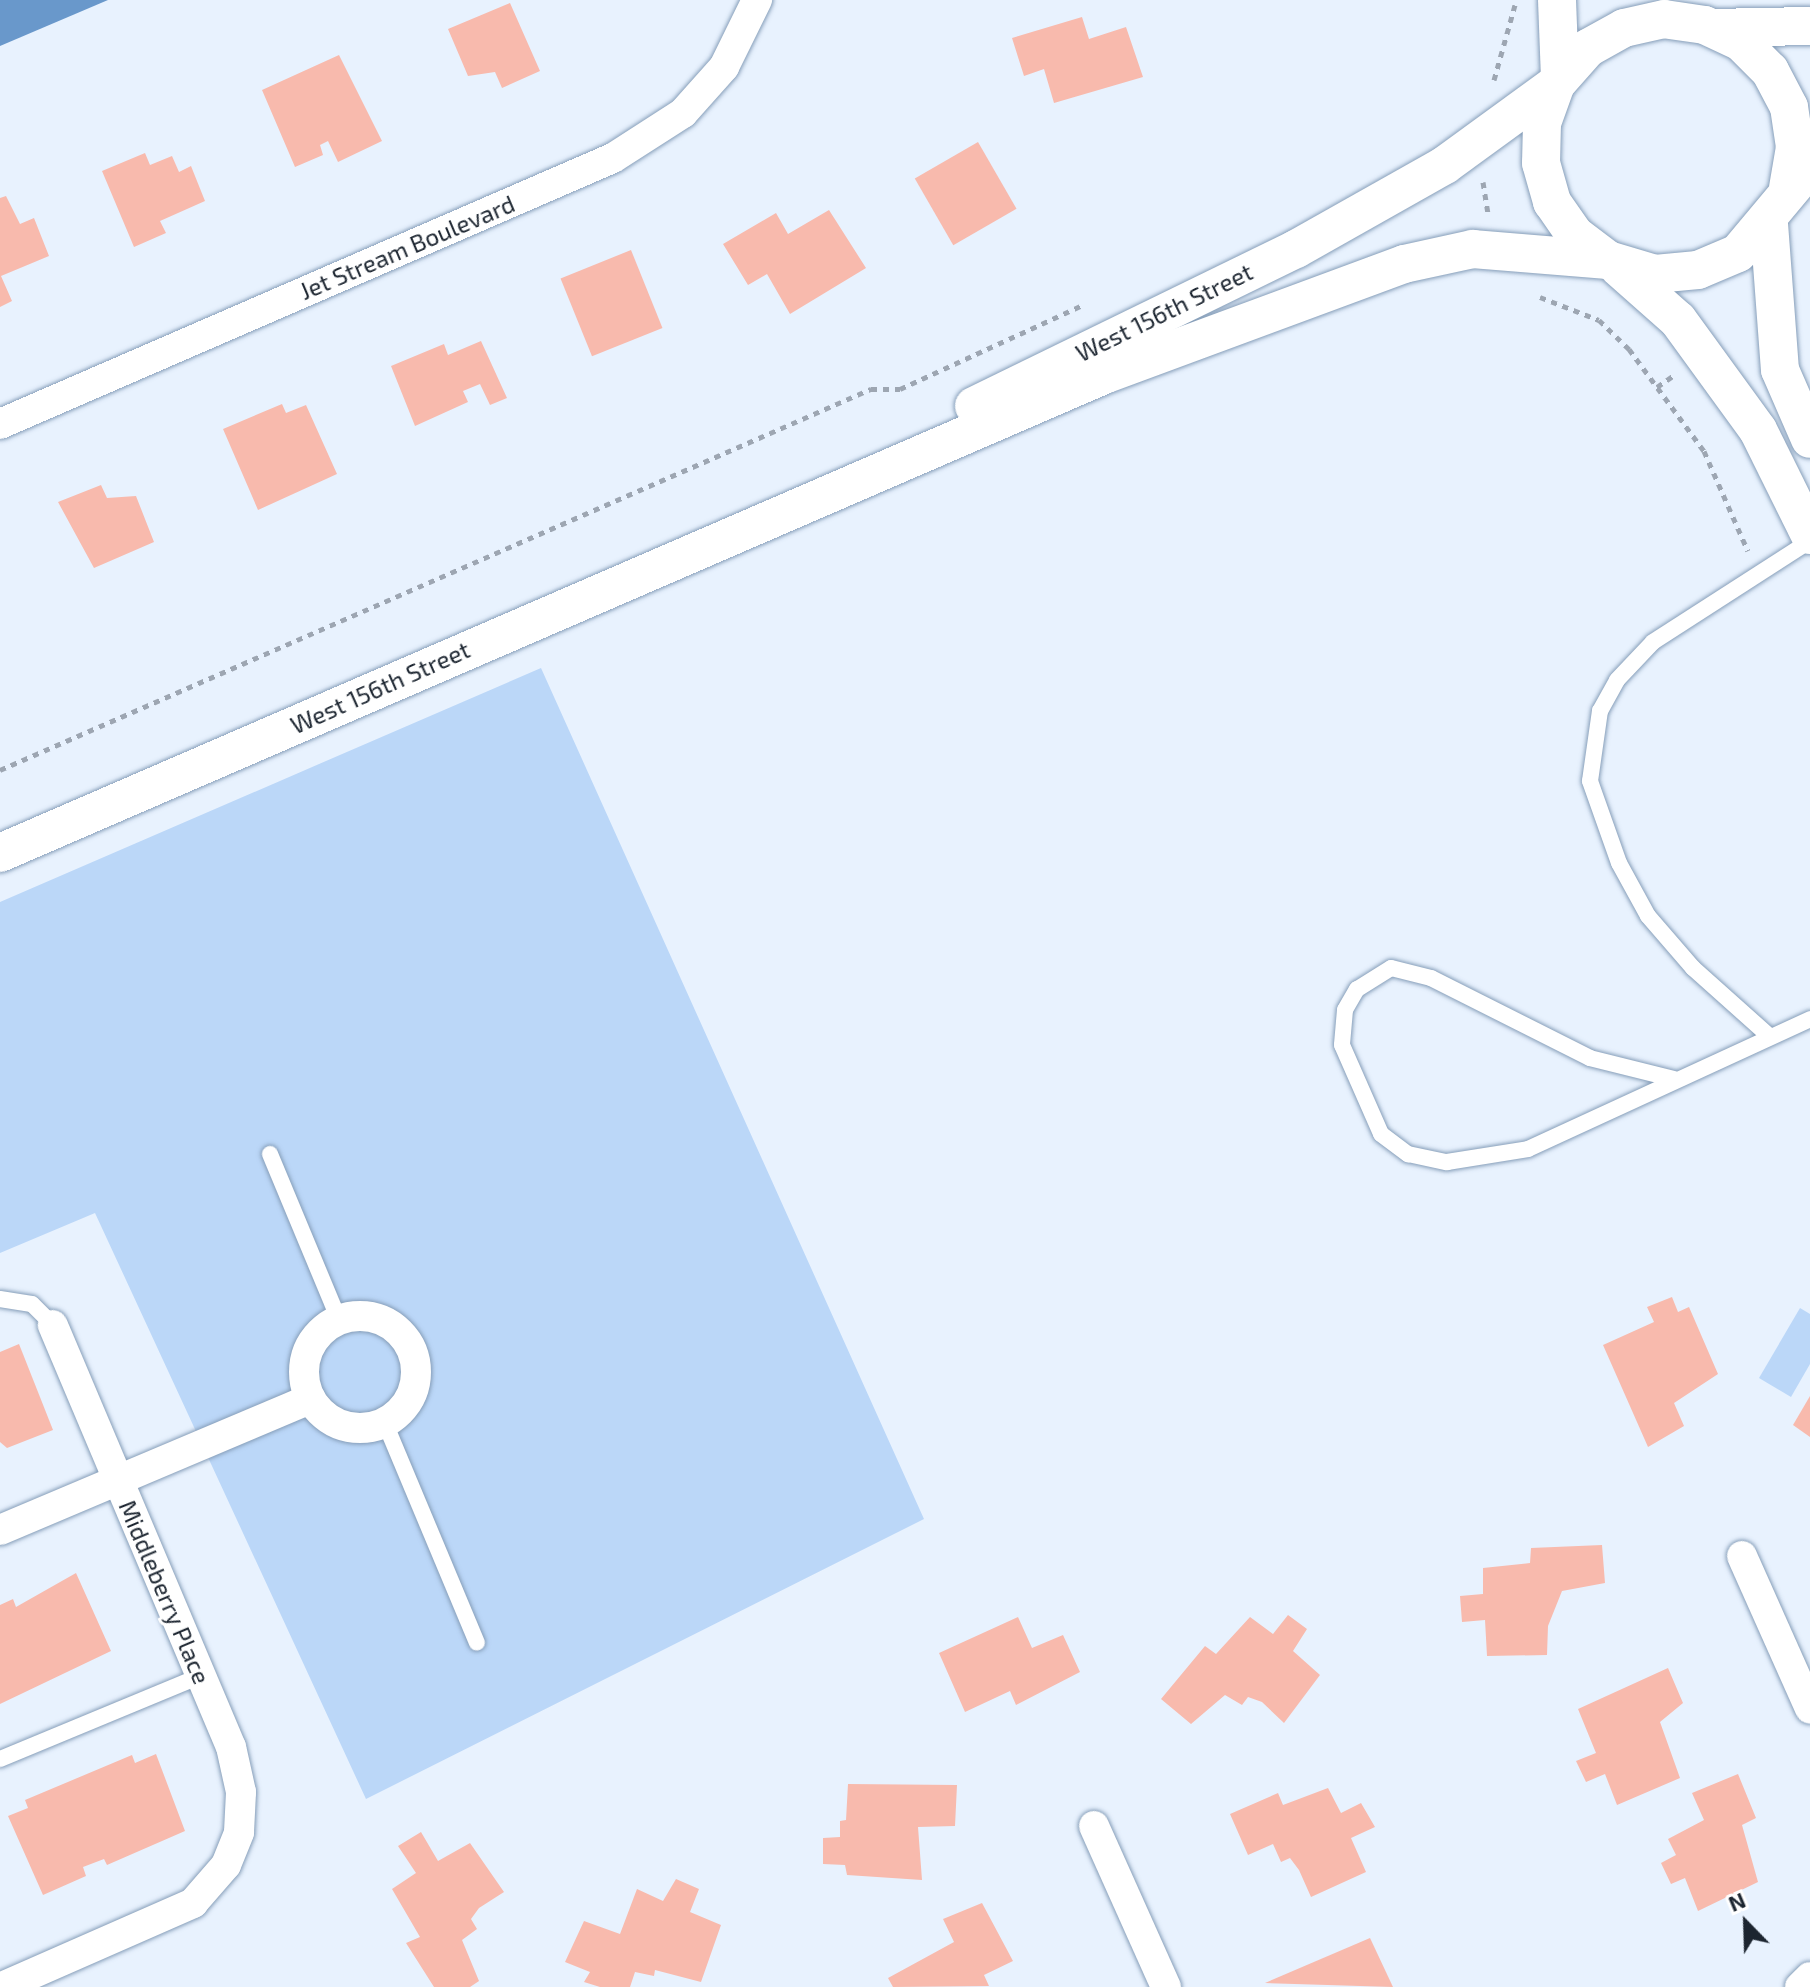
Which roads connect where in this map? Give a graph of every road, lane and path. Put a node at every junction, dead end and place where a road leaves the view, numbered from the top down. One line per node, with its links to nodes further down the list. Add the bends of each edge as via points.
1 (757, 0): 15 (street, Jet Stream Boulevard, via 724,67 683,113 613,158)
2 (1514, 0): 7 (path, via 1506,49 1493,81)
3 (1557, 0): 6 (street)
4 (1699, 18): 5 (street); 6 (street, via 1624,28 1588,48); 9 (street, via 1741,42 1770,71 1789,107)
5 (1810, 26)
6 (1558, 81): 8 (street, West 156th Street); 12 (street, via 1542,123 1541,163 1567,224)
7 (1481, 89)
8 (1460, 154): 11 (path, via 1489,189); 17 (street, West 156th Street, via 1296,249 1031,376)
9 (1799, 177): 10 (street)
10 (1769, 224): 12 (street, via 1738,253 1698,270 1655,274); 16 (street, via 1780,370)
11 (1486, 250): 12 (street, West 156th Street); 17 (street, West 156th Street, via 1404,264 1259,324 1104,375)
12 (1610, 261): 18 (street, via 1678,320 1749,417)
13 (1532, 295): 19 (path, via 1599,320 1629,349 1704,451 1726,513)
14 (1099, 298): 20 (path, via 900,389 871,389)
15 (0, 424)
16 (1810, 439)
17 (759, 521): 21 (street, West 156th Street)
18 (1810, 538): 19 (lane)
19 (1760, 572): 23 (lane, via 1653,642 1617,680 1600,711 1590,781 1619,863 1648,916 1693,968)
20 (0, 770)
21 (0, 853)
22 (1810, 1019): 23 (lane)
23 (1768, 1035): 24 (lane)
24 (1674, 1079): 24 (lane, via 1528,1149 1447,1162 1408,1154 1381,1134 1342,1045 1345,1010 1357,989 1391,968 1431,978 1590,1058)
25 (270, 1154): 27 (lane)
26 (0, 1299): 28 (lane, via 32,1304)
27 (339, 1320): 29 (street, via 311,1345 304,1372); 30 (street, via 385,1323 415,1358 411,1396)
28 (53, 1325): 31 (street, Middleberry Place)
29 (310, 1399): 30 (street, via 335,1423); 31 (street)
30 (385, 1423): 34 (lane)
31 (118, 1480): 32 (street); 35 (street, Middleberry Place)
32 (0, 1530)
33 (1742, 1556): 36 (street)
34 (477, 1643)
35 (200, 1676): 37 (lane); 40 (street, Middleberry Place, via 241,1792 239,1832 226,1865 170,1916)
36 (1810, 1709)
37 (0, 1759)
38 (1094, 1826): 41 (street)
39 (1810, 1977): 42 (street)
40 (2, 1987)
41 (1166, 1987)
42 (1800, 1987)

